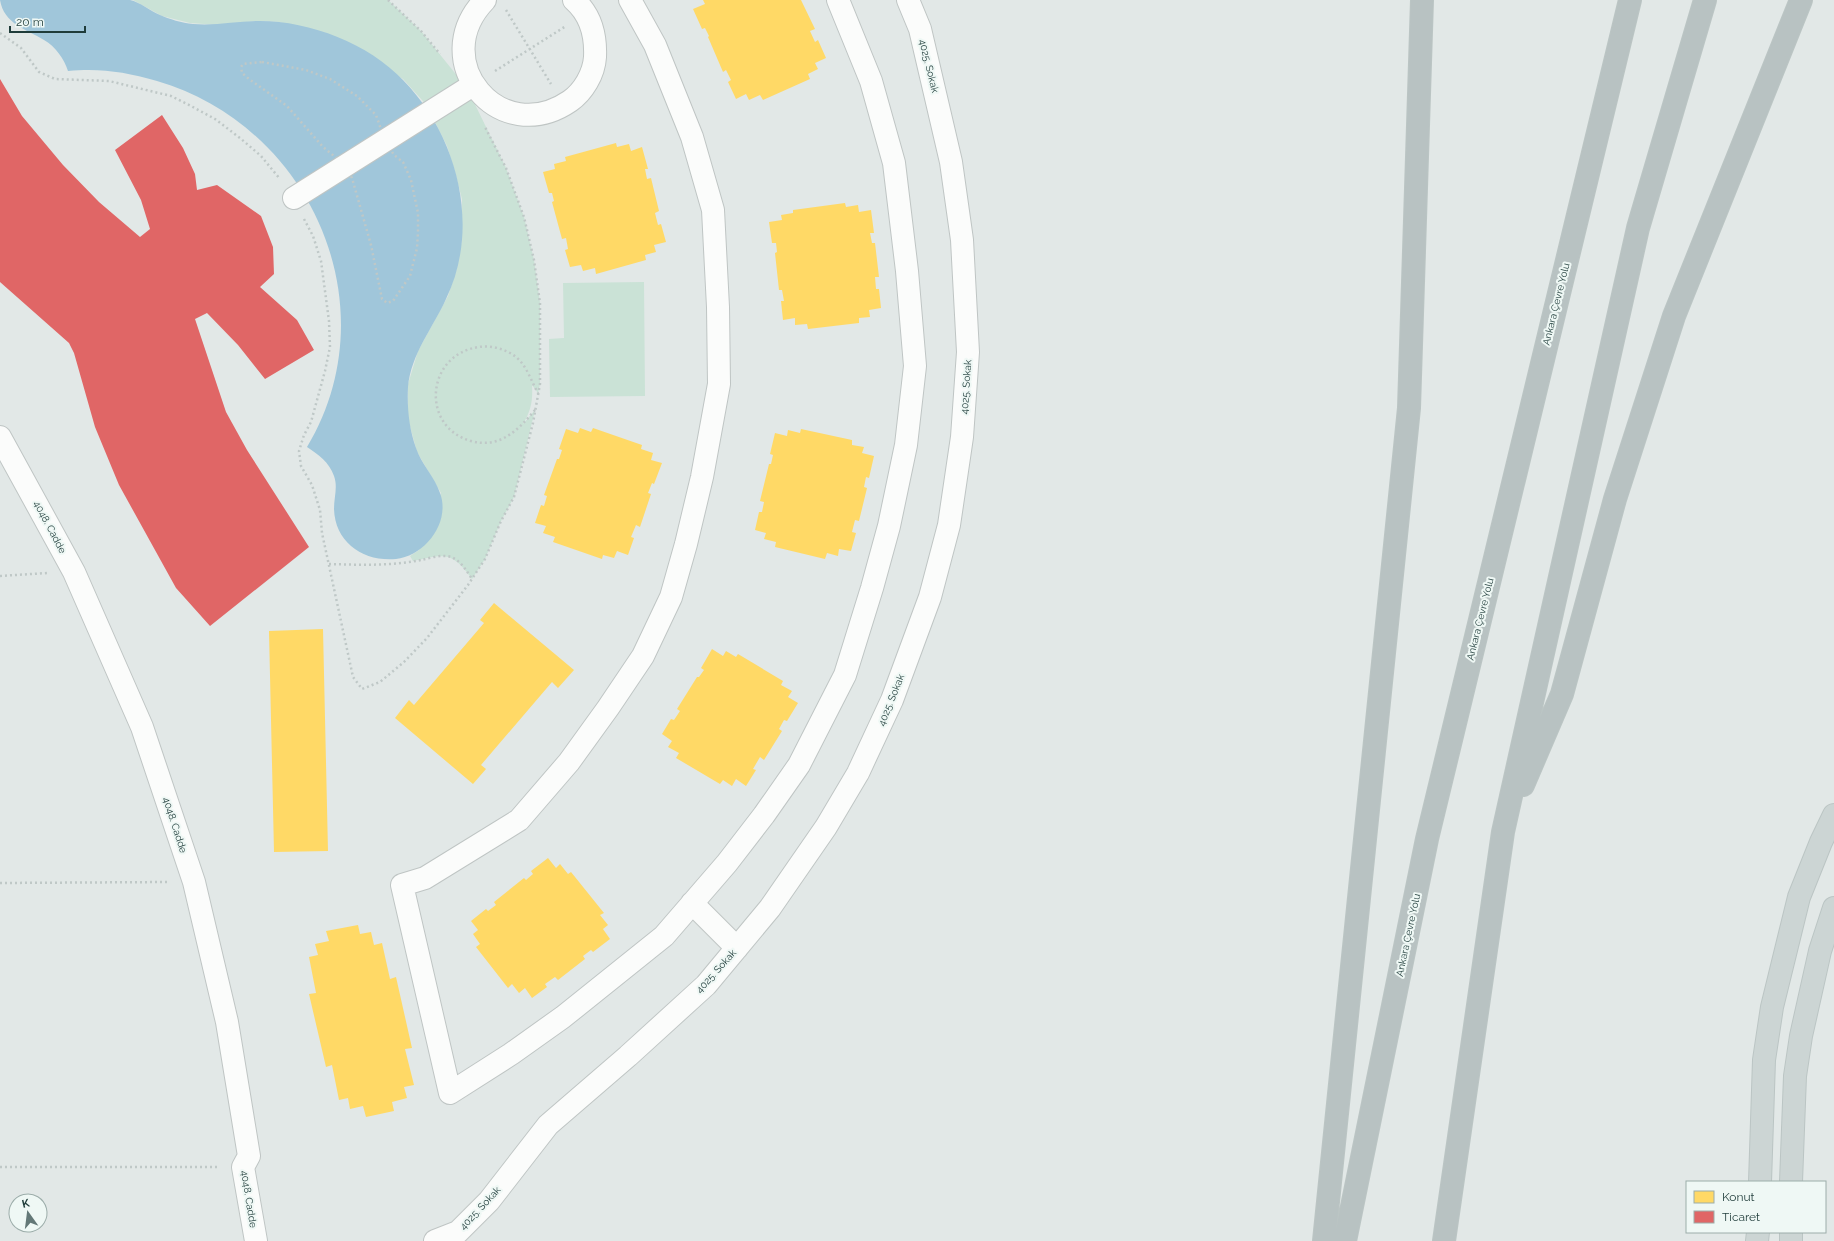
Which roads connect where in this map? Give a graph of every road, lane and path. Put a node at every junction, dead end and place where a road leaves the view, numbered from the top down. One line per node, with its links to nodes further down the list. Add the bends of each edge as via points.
1 (388, 0): 13 (path, via 421,31)
2 (630, 0): 29 (street, via 655,45 686,122 713,210 719,384 702,477 671,597 642,656 569,762 519,820 425,878 402,885 450,1093 563,1017 664,936)
3 (838, 0): 29 (street, via 871,81 894,163 915,366 906,445 889,526 845,674 799,765 764,815)
4 (908, 0): 31 (street, 4025. Sokak, via 920,29 938,104 951,162 962,240 968,352 962,437 949,524 930,597 892,700 858,773 822,833 770,908)
5 (1422, 0): 38 (highway, via 1408,408)
6 (1630, 0): 39 (highway, Ankara Çevre Yolu, via 1427,839)
7 (1705, 0): 26 (highway, via 1638,228)
8 (1801, 0): 26 (highway, via 1674,316 1615,499 1562,694)
9 (494, 3): 12 (path); 14 (street, via 475,11 466,28 463,48 465,67)
10 (580, 7): 12 (path); 15 (street, via 591,22 596,42 595,62 588,81 576,97)
11 (0, 33): 17 (path, via 20,48 39,72 55,79 108,81 171,96 215,119 261,156)
12 (529, 49): 14 (path); 15 (path)
13 (441, 55)
14 (473, 85): 15 (street, via 486,100 502,110 522,115 541,115); 17 (street)
15 (564, 105)
16 (484, 125): 18 (path, via 509,175 524,217 534,260 540,303)
17 (296, 196): 21 (path, via 321,261 329,321 330,347 325,371 311,422 299,451 301,466 312,485 320,510)
18 (538, 393): 19 (path); 19 (path, via 526,369 516,357 502,349 486,346 471,348 456,355 438,378 437,407 442,420 452,432 464,439 479,443 508,438)
19 (535, 410): 24 (path, via 514,497 485,559)
20 (0, 437): 22 (street, 4048. Cadde)
21 (329, 564): 24 (path, via 385,564 436,556 450,557 461,564); 24 (path, via 353,677 362,689 380,682 404,662 427,638)
22 (74, 572): 23 (path); 27 (street, 4048. Cadde, via 142,727)
23 (0, 576)
24 (472, 579)
25 (1834, 815): 34 (main road, via 1799,897 1772,1007 1764,1060)
26 (1503, 832): 40 (highway)
27 (194, 882): 28 (path); 33 (street, 4048. Cadde, via 227,1022 249,1156)
28 (0, 883)
29 (692, 903): 31 (street)
30 (1834, 908): 35 (main road, via 1820,951 1801,1036 1795,1076)
31 (737, 948): 37 (street, 4025. Sokak, via 706,985 548,1125 489,1201 458,1232)
32 (0, 1167): 33 (path)
33 (243, 1167): 36 (street, 4048. Cadde)
34 (1760, 1181)
35 (1791, 1181)
36 (256, 1241)
37 (434, 1241)
38 (1324, 1241)
39 (1345, 1241)
40 (1444, 1241)

